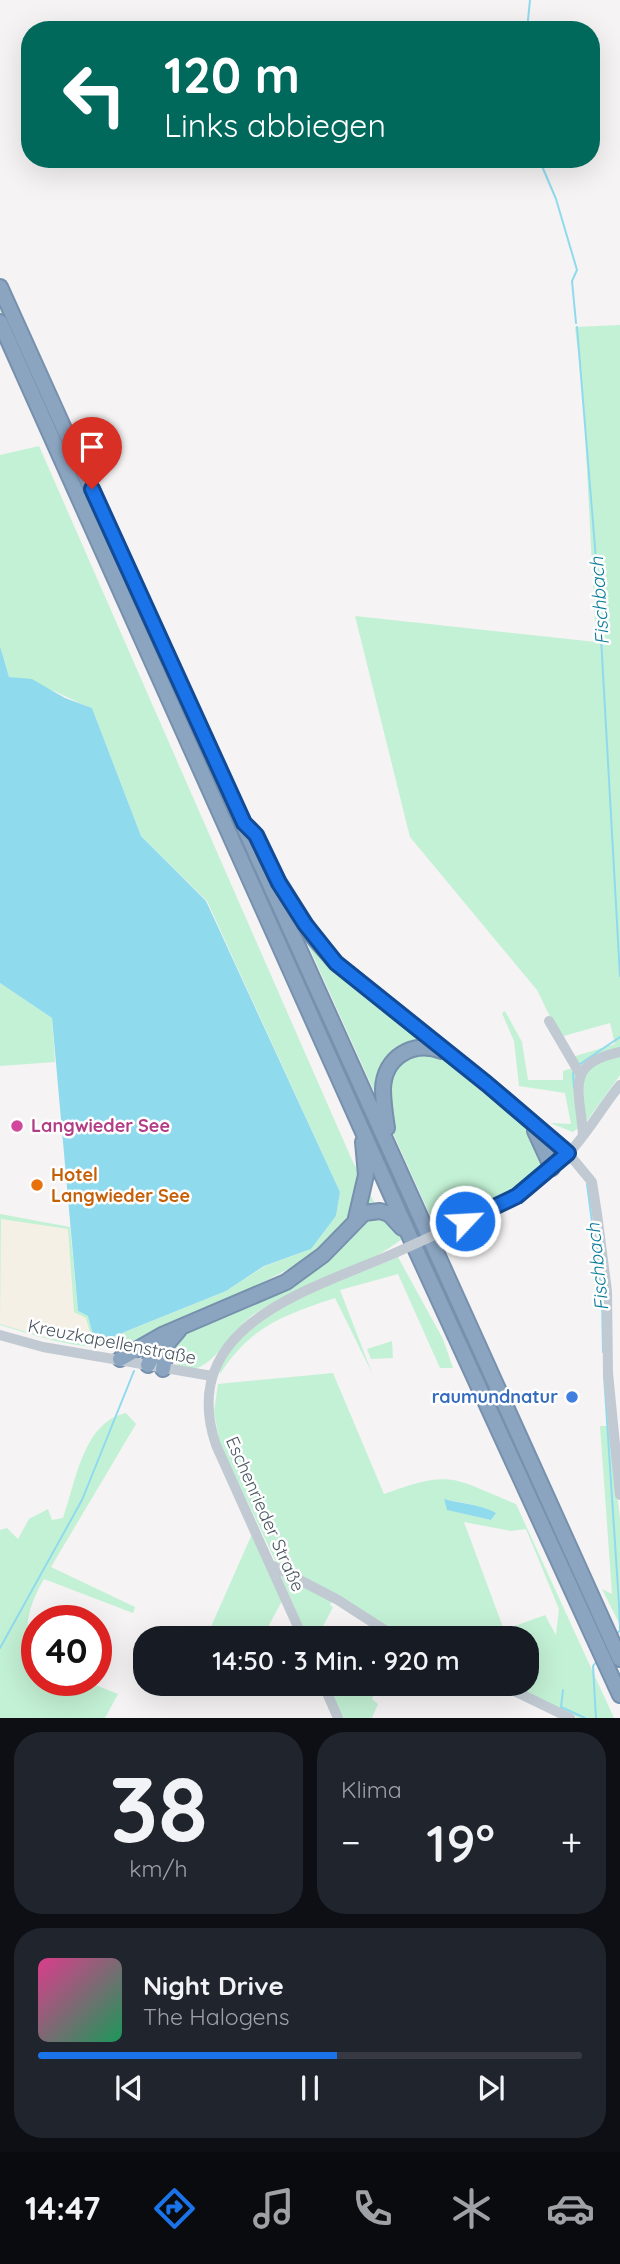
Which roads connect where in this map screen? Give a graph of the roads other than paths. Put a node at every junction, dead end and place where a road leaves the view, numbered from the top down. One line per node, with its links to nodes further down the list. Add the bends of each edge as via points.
1 (0, 287): 3 (highway)
2 (0, 322): 9 (highway)
3 (244, 823): 6 (highway, via 256,835 279,883 314,938 336,963); 12 (highway)
4 (549, 1021): 7 (street)
5 (620, 1052): 7 (street, via 587,1063)
6 (450, 1055): 10 (highway); 12 (highway, via 414,1048 390,1065 383,1089)
7 (580, 1074): 11 (street)
8 (620, 1085): 11 (street)
9 (361, 1126): 15 (highway, via 366,1175); 16 (highway)
10 (533, 1126): 13 (highway); 14 (highway)
11 (583, 1136): 13 (street)
12 (388, 1140): 28 (highway)
13 (568, 1153): 14 (street); 24 (street, via 592,1182 597,1214 607,1292 608,1373)
14 (552, 1168): 23 (street, Eschenrieder Straße, bridge, via 517,1196 267,1310 229,1343)
15 (356, 1218): 16 (highway, via 380,1211 396,1220); 17 (highway, via 323,1255 286,1282)
16 (410, 1237): 28 (highway)
17 (179, 1329): 18 (highway); 22 (highway, via 167,1345)
18 (162, 1335): 20 (highway); 21 (highway)
19 (2, 1337): 20 (street, Kreuzkapellenstraße)
20 (120, 1359): 21 (street, Kreuzkapellenstraße)
21 (148, 1365): 22 (street, Kreuzkapellenstraße)
22 (163, 1369): 23 (street, Kreuzkapellenstraße)
23 (212, 1376): 25 (street, Eschenrieder Straße, via 212,1434)
24 (620, 1495)
25 (271, 1565): 26 (street, Eschenrieder Straße); 27 (street)
26 (298, 1626)
27 (378, 1626)
28 (607, 1648): 29 (highway); 30 (highway)
29 (620, 1659)
30 (620, 1695)
31 (328, 1696): 33 (street)
32 (525, 1696): 34 (street)
33 (338, 1718)
34 (570, 1718)

